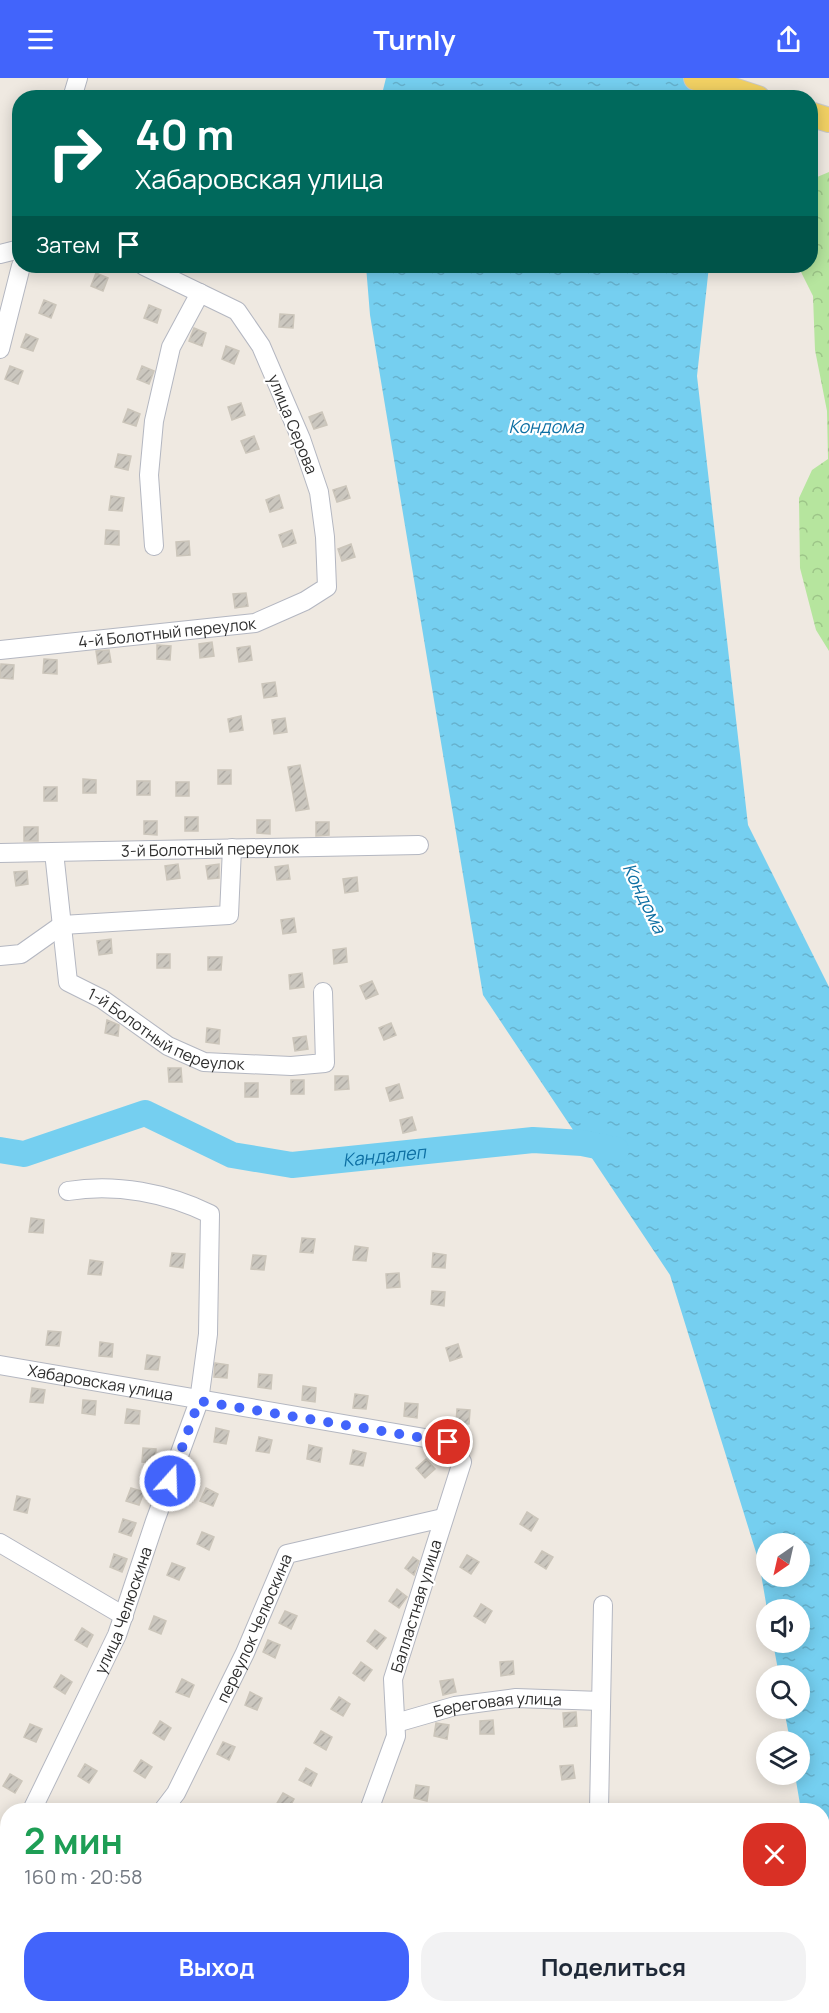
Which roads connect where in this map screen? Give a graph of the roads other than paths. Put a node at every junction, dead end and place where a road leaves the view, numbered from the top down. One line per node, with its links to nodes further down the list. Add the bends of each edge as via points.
1 (696, 78): 2 (main road)
2 (733, 90)
3 (19, 273): 6 (street)
4 (159, 273): 5 (street, улица Серова)
5 (200, 293): 7 (street, via 171,347 154,421 149,475); 8 (street, улица Серова, via 237,311 261,346 319,492)
6 (0, 349)
7 (154, 546)
8 (327, 587): 9 (street, 4-й Болотный переулок, via 255,623)
9 (0, 650)
10 (419, 845): 11 (street, 3-й Болотный переулок)
11 (232, 848): 12 (street, 3-й Болотный переулок); 14 (street, via 229,915)
12 (54, 852): 13 (street, 3-й Болотный переулок); 14 (street, 1-й Болотный переулок)
13 (0, 853)
14 (62, 925): 15 (street, via 21,954); 16 (street, 1-й Болотный переулок, via 68,982 102,999 168,1046 204,1062 291,1066 325,1063)
15 (0, 956)
16 (323, 992)
17 (68, 1191): 19 (street, улица Челюскина, via 90,1187 138,1190 181,1200 210,1214 207,1334)
18 (0, 1365): 19 (street, Хабаровская улица)
19 (199, 1401): 20 (street, Хабаровская улица); 24 (street, улица Челюскина)
20 (448, 1442): 21 (street, Балластная улица, via 462,1462)
21 (443, 1518): 26 (street, Балластная улица, via 393,1679); 28 (street, переулок Челюскина, via 287,1554 240,1663)
22 (0, 1543): 24 (street)
23 (603, 1605): 25 (street)
24 (124, 1616): 27 (street, улица Челюскина)
25 (601, 1701): 26 (street, Береговая улица, via 516,1698 455,1706); 30 (street)
26 (396, 1723): 29 (street, Балластная улица, via 396,1736)
27 (35, 1803)
28 (168, 1803)
29 (372, 1803)
30 (599, 1803)

